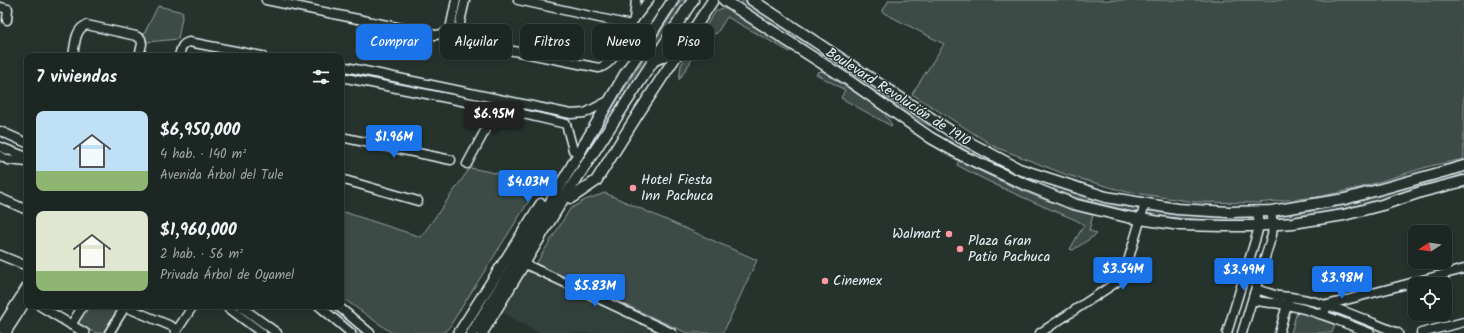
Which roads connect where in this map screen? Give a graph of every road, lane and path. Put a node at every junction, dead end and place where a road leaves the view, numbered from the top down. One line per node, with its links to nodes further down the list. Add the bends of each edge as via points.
1 (266, 0): 13 (street)
2 (456, 0): 14 (street, via 450,29 443,34 435,35)
3 (466, 0): 17 (street, via 459,30 464,41 599,68 608,64 622,45)
4 (518, 0): 17 (street)
5 (636, 0): 17 (street)
6 (649, 0): 17 (street)
7 (673, 0): 27 (main road)
8 (693, 0): 22 (main road)
9 (707, 0): 24 (main road, via 672,52)
10 (713, 0): 51 (main road, via 596,181)
11 (724, 0): 49 (main road, Boulevard Revolución de 1910, via 845,78 931,138 969,160)
12 (752, 0): 46 (main road, Boulevard Revolución de 1910, via 961,138)
13 (285, 2): 14 (street)
14 (296, 3)
15 (4, 8): 16 (street)
16 (6, 20)
17 (632, 23)
18 (74, 53): 19 (street, via 78,31 82,26 88,25 136,36 142,44)
19 (140, 53)
20 (180, 53): 21 (street, via 181,46 189,42)
21 (246, 53)
22 (655, 58)
23 (654, 60): 51 (main road, via 610,126)
24 (655, 60)
25 (344, 67): 28 (street)
26 (344, 78): 31 (street)
27 (616, 89): 30 (main road); 96 (main road)
28 (501, 99): 29 (street); 31 (street)
29 (512, 101): 32 (street); 33 (street)
30 (606, 102): 33 (street, via 585,113); 39 (main road, via 594,114)
31 (497, 108): 32 (street); 44 (street)
32 (508, 110): 34 (street)
33 (571, 114): 34 (street)
34 (566, 124): 39 (street)
35 (0, 131): 37 (street)
36 (344, 138): 42 (street)
37 (24, 142)
38 (0, 147): 41 (street)
39 (573, 150): 87 (main road)
40 (0, 156): 43 (street, via 8,160)
41 (24, 156)
42 (451, 160)
43 (24, 162)
44 (467, 164)
45 (1464, 166): 55 (main road, Boulevard Revolución de 1910, via 1345,199)
46 (1036, 174): 49 (main road); 53 (main road, Boulevard Revolución de 1910, via 1106,197)
47 (344, 180): 52 (street)
48 (1464, 181): 58 (main road, Boulevard Revolución de 1910, via 1344,215)
49 (1031, 187): 57 (main road, Boulevard Revolución de 1910, via 1074,204)
50 (0, 198): 54 (street)
51 (567, 199): 62 (main road); 97 (main road)
52 (418, 201)
53 (1145, 204): 56 (main road, Boulevard Revolución de 1910, via 1177,209); 57 (street)
54 (24, 209)
55 (1271, 211): 56 (main road, Boulevard Revolución de 1910); 58 (street)
56 (1258, 212): 59 (street)
57 (1141, 220): 59 (main road, Boulevard Revolución de 1910, via 1180,225); 99 (street, via 1123,278)
58 (1273, 224): 59 (main road, Boulevard Revolución de 1910); 66 (street)
59 (1259, 226): 64 (street)
60 (0, 255): 61 (street)
61 (24, 265)
62 (527, 265): 97 (main road); 98 (street)
63 (1464, 269): 71 (street)
64 (1241, 290): 66 (street); 100 (street)
65 (24, 291): 85 (street)
66 (1254, 294): 68 (street, via 1259,290); 101 (street)
67 (1289, 296): 68 (street); 70 (street); 71 (street)
68 (1275, 299): 70 (street)
69 (24, 305): 88 (street)
70 (1287, 305): 81 (street); 102 (street)
71 (1327, 305): 81 (street); 104 (street)
72 (45, 309): 84 (street)
73 (81, 309): 84 (street)
74 (122, 309): 90 (street)
75 (131, 309): 86 (street, via 171,326)
76 (191, 309): 86 (street)
77 (230, 309): 91 (street)
78 (244, 309): 92 (street)
79 (323, 309): 83 (street)
80 (342, 309): 95 (street)
81 (1324, 315): 103 (street)
82 (1464, 322): 105 (street)
83 (341, 324): 93 (street); 94 (street)
84 (71, 325): 89 (street)
85 (0, 329)
86 (176, 331)
87 (459, 332)
88 (6, 333)
89 (85, 333)
90 (109, 333)
91 (262, 333)
92 (277, 333)
93 (345, 333)
94 (351, 333)
95 (370, 333)
96 (472, 333)
97 (482, 333)
98 (672, 333)
99 (1040, 333)
100 (1227, 333)
101 (1242, 333)
102 (1279, 333)
103 (1370, 333)
104 (1398, 333)
105 (1421, 333)

